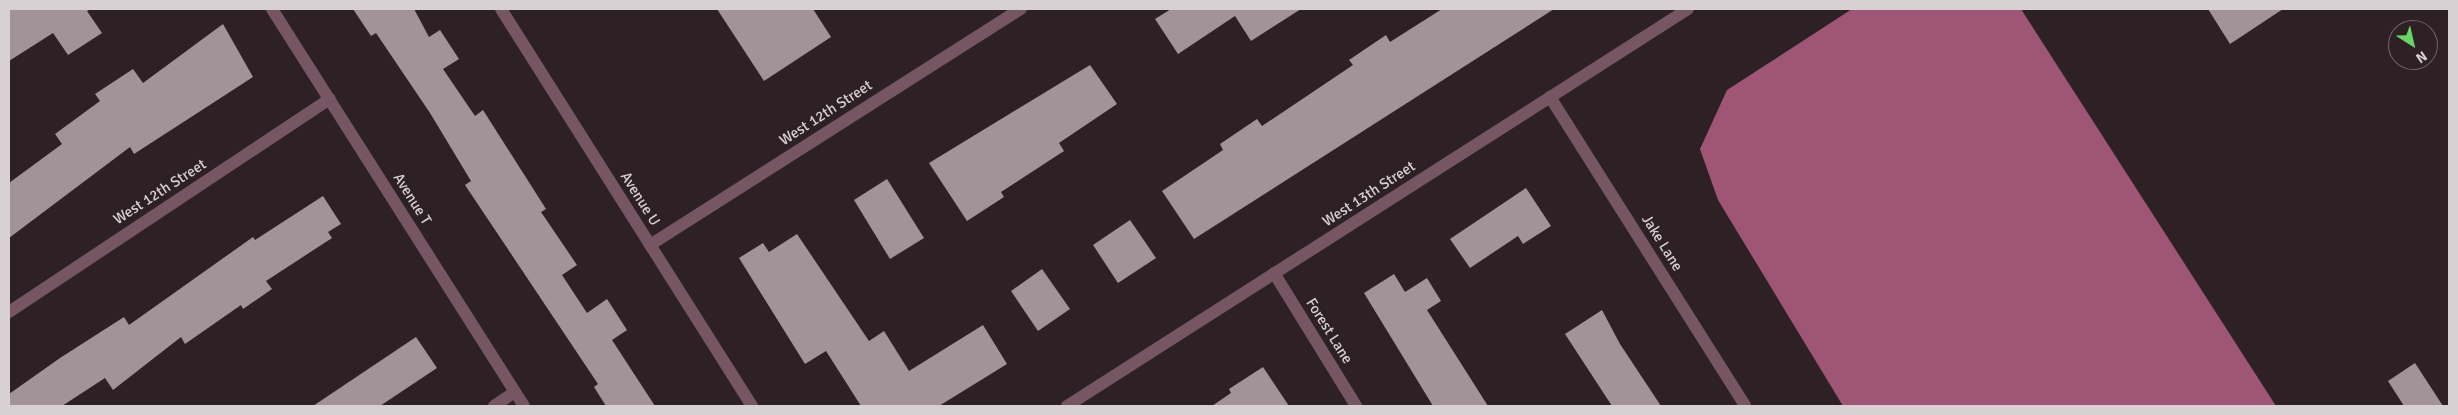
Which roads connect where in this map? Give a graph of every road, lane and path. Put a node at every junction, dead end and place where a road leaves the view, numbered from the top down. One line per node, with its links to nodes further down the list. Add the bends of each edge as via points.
1 (272, 9): 6 (street, Avenue T)
2 (502, 9): 7 (street, Avenue U)
3 (1020, 9): 7 (street, West 12th Street)
4 (1688, 9): 5 (street, West 13th Street)
5 (1550, 98): 8 (street, West 13th Street); 16 (street, Jake Lane)
6 (330, 100): 9 (street, West 12th Street); 10 (street, Avenue T)
7 (650, 245): 13 (street, Avenue U)
8 (1274, 273): 14 (street, West 13th Street); 15 (street, Forest Lane)
9 (9, 312)
10 (515, 392): 11 (street); 12 (street, Avenue T)
11 (494, 406)
12 (524, 406)
13 (752, 406)
14 (1067, 406)
15 (1356, 406)
16 (1745, 406)

